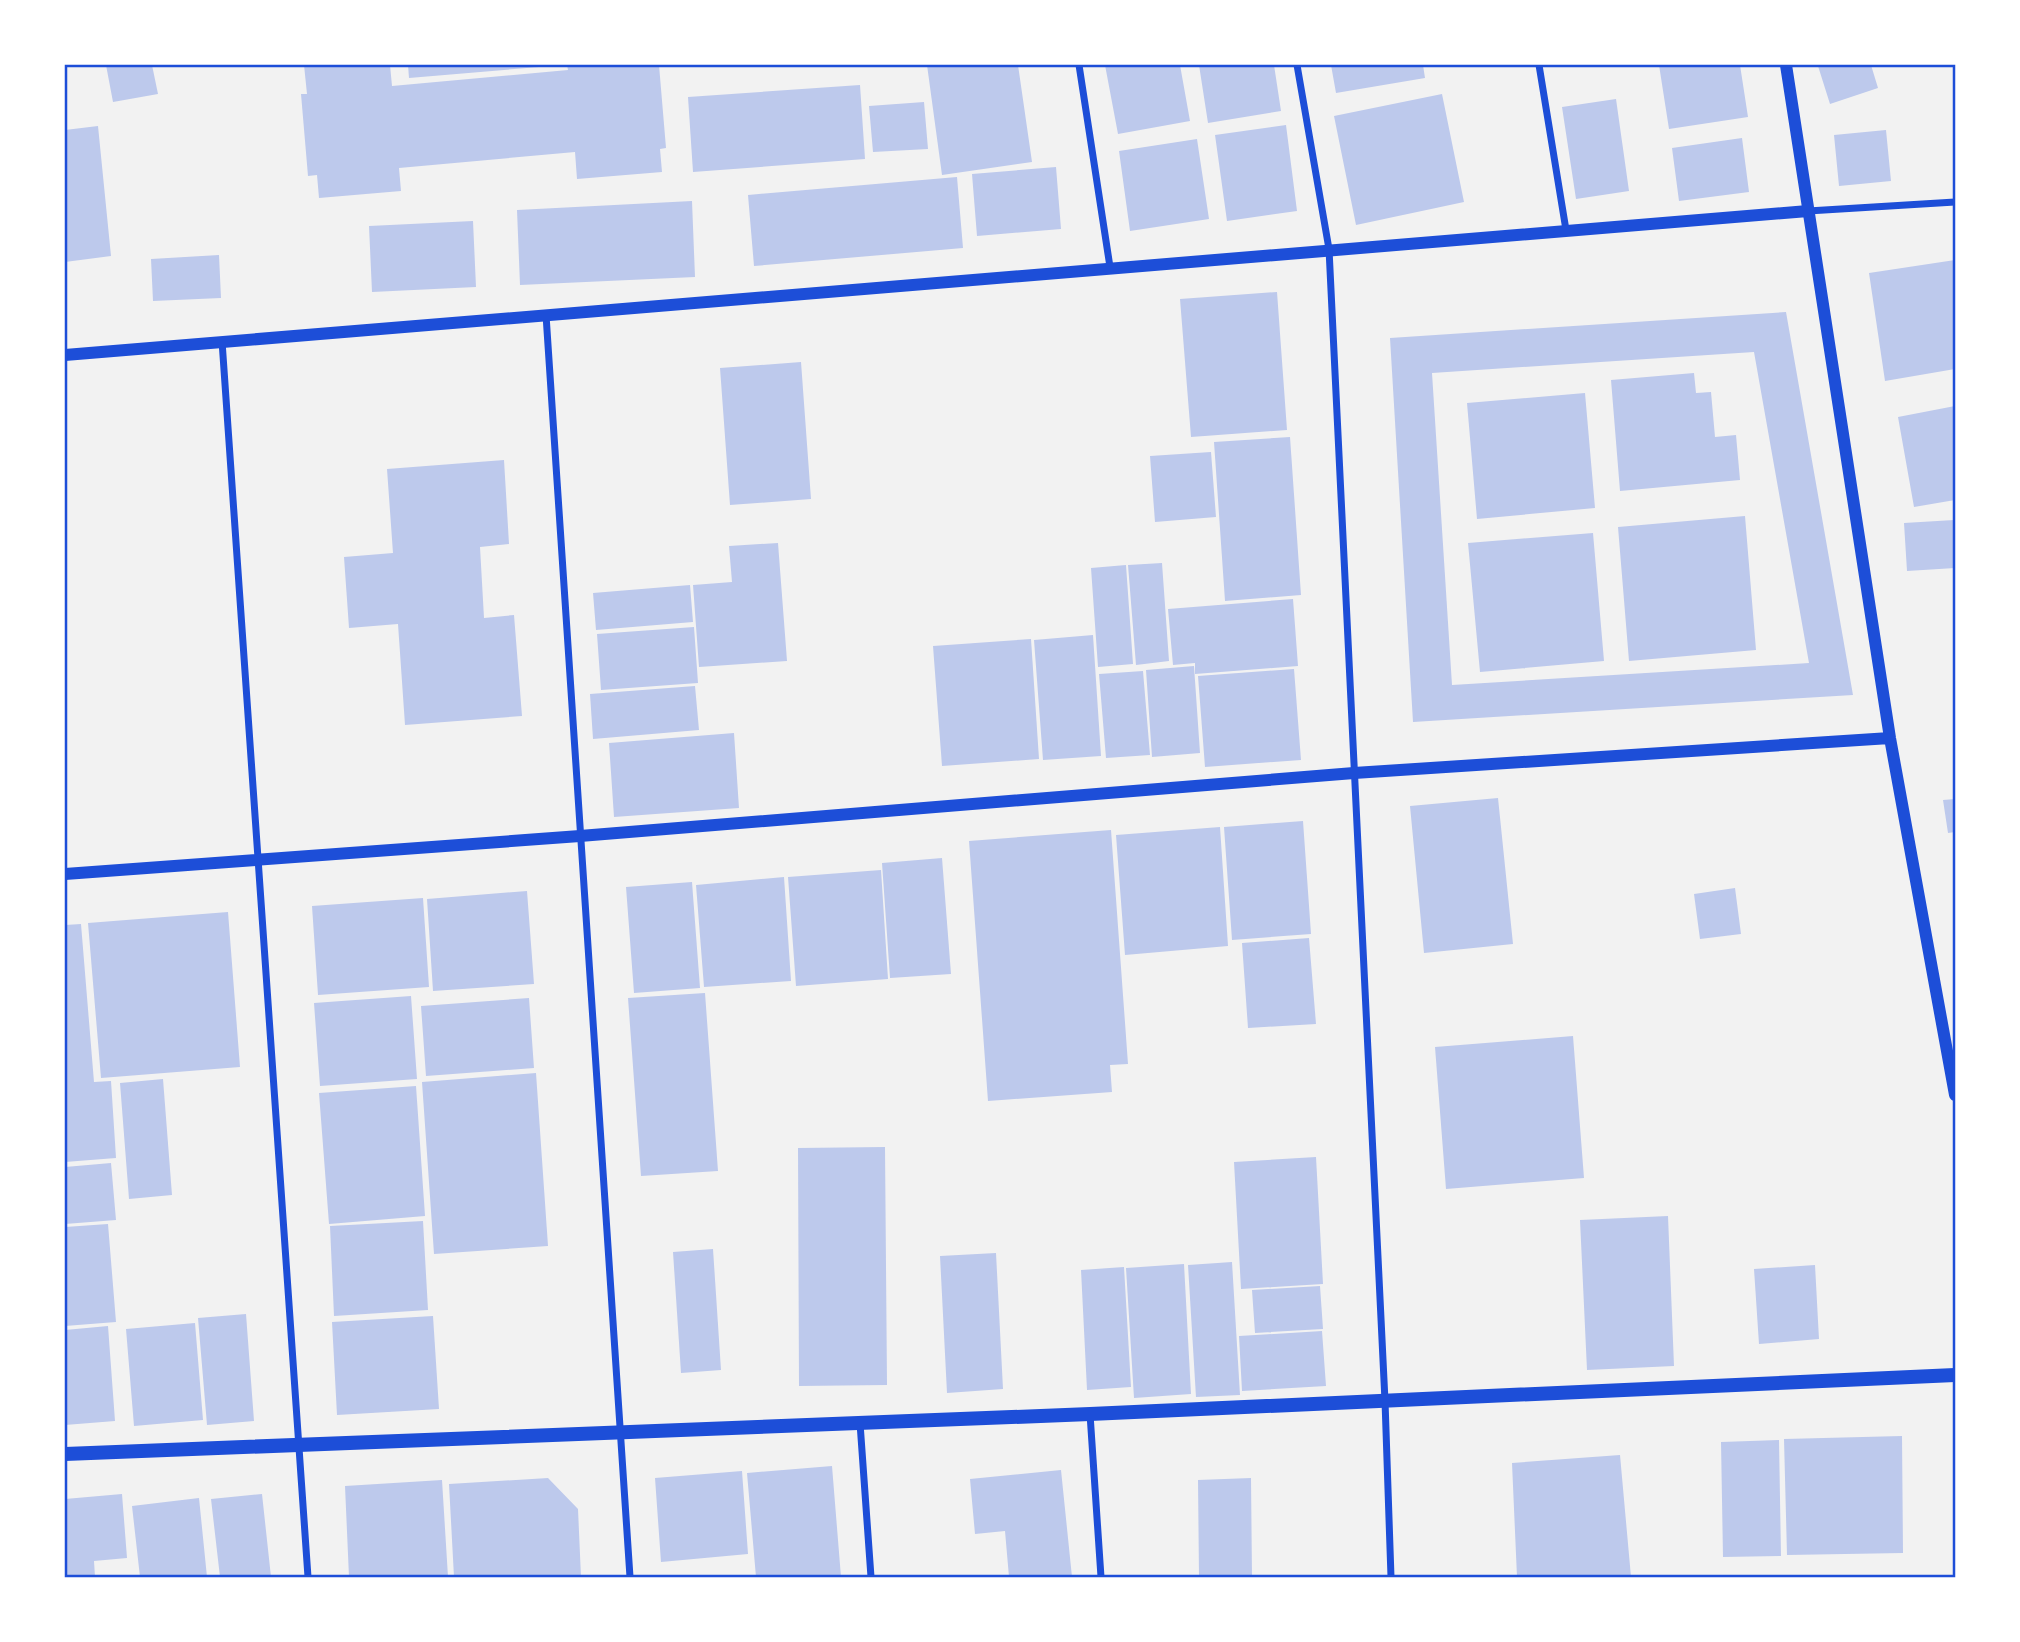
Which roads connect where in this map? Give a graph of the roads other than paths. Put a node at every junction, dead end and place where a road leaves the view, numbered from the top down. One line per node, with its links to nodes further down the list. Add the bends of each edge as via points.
1 (1079, 65): 9 (street)
2 (1297, 65): 8 (street)
3 (1539, 65): 7 (street)
4 (1786, 65): 6 (street)
5 (1955, 202): 6 (street)
6 (1808, 211): 7 (street); 13 (street)
7 (1566, 230): 8 (street)
8 (1329, 249): 9 (street); 14 (street)
9 (1110, 267): 10 (street)
10 (546, 314): 11 (street); 15 (street)
11 (222, 341): 12 (street); 16 (street)
12 (65, 355)
13 (1891, 738): 14 (street); 18 (street)
14 (1354, 773): 15 (street); 20 (street)
15 (580, 836): 16 (street); 23 (street)
16 (258, 860): 17 (street); 24 (street)
17 (65, 874)
18 (1955, 1095)
19 (1955, 1376): 20 (main road)
20 (1385, 1401): 21 (main road); 30 (street)
21 (1090, 1414): 22 (main road); 29 (street)
22 (860, 1422): 23 (main road); 28 (street)
23 (620, 1432): 24 (main road); 27 (street)
24 (299, 1445): 25 (main road); 26 (street)
25 (65, 1454)
26 (308, 1577)
27 (630, 1577)
28 (871, 1577)
29 (1101, 1577)
30 (1391, 1577)

